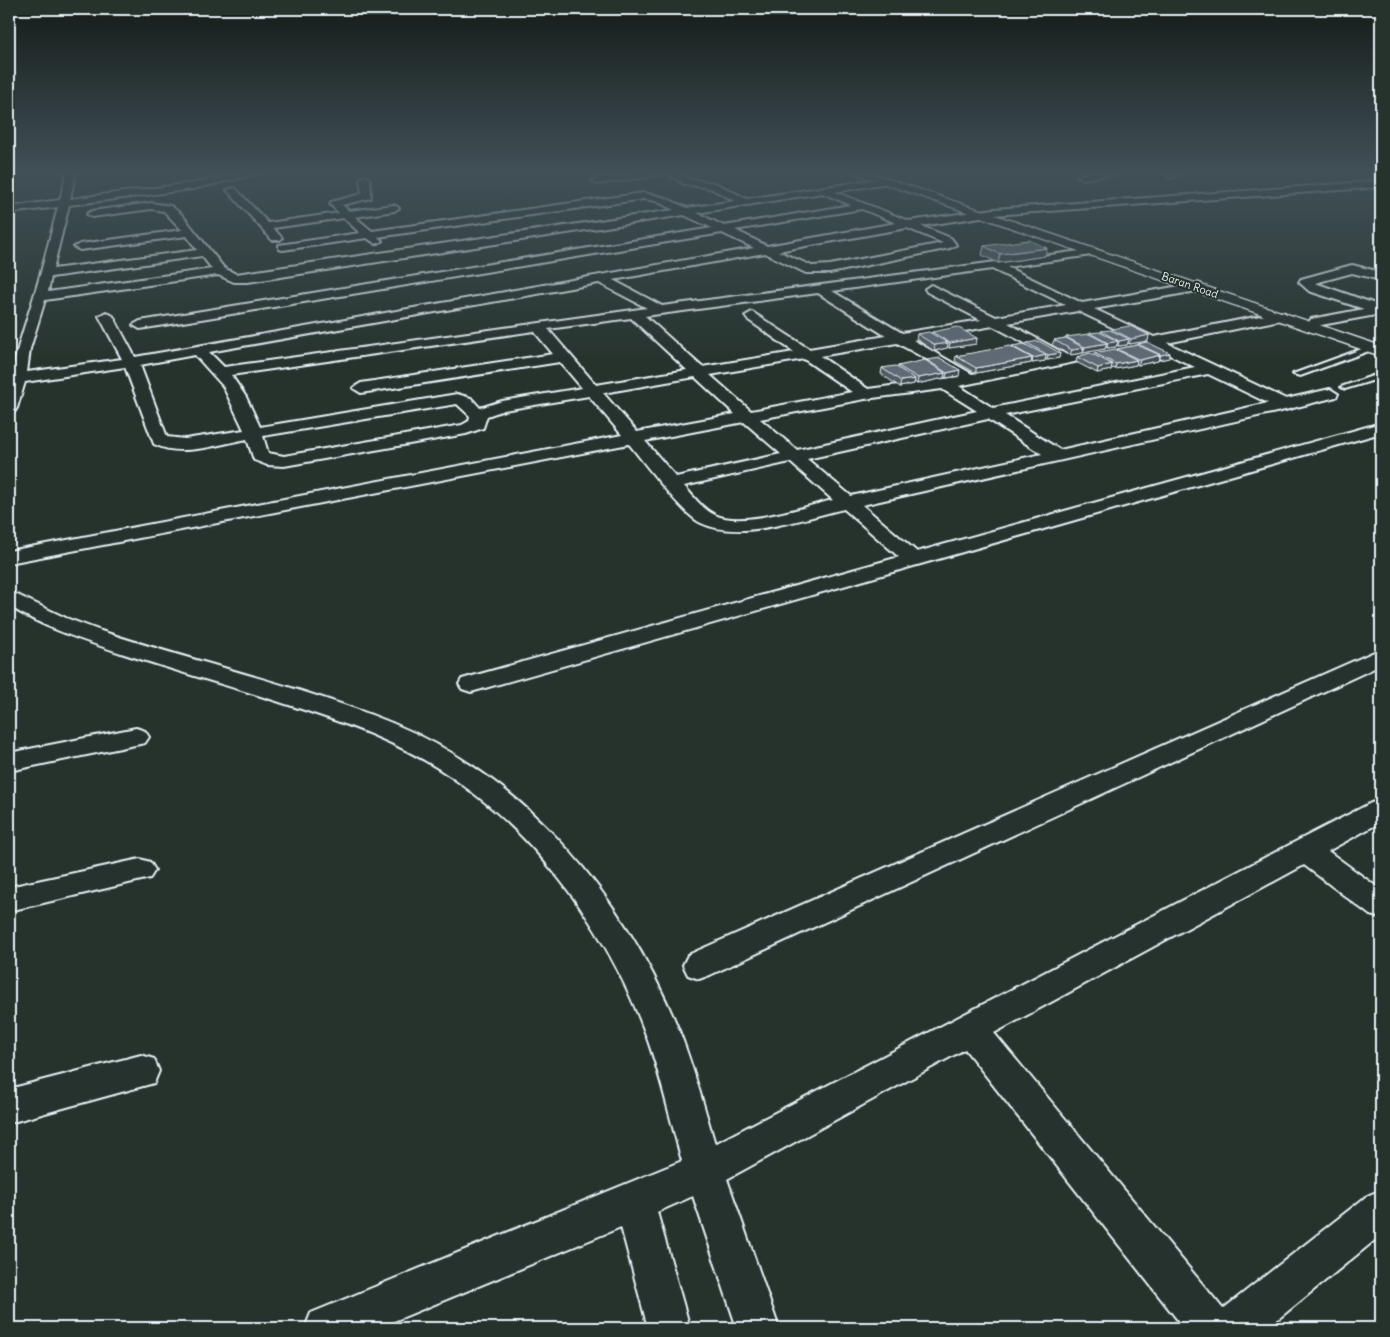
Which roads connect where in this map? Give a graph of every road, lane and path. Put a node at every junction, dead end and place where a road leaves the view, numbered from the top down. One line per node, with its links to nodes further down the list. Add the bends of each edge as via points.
1 (55, 234): 25 (street)
2 (172, 234): 14 (street)
3 (191, 234): 18 (street)
4 (273, 234): 15 (street)
5 (373, 234): 13 (street)
6 (540, 234): 20 (street)
7 (694, 234): 16 (street)
8 (731, 234): 17 (street)
9 (851, 234): 17 (street)
10 (934, 234): 17 (street, via 947,240 950,245 817,270 800,267)
11 (1047, 234): 19 (main road, Baran Road)
12 (1052, 234): 39 (main road, Baran Road)
13 (369, 235): 15 (street); 20 (street)
14 (80, 247)
15 (283, 247): 23 (street)
16 (596, 250): 24 (street); 41 (street)
17 (764, 250): 24 (street)
18 (205, 252): 22 (street); 25 (street)
19 (1095, 252): 21 (street); 28 (main road, Baran Road)
20 (394, 256): 23 (street)
21 (992, 265): 29 (street); 32 (street)
22 (220, 271): 23 (street, via 234,278 248,278); 31 (street)
23 (305, 271)
24 (634, 272): 27 (street)
25 (46, 274): 31 (street)
26 (1381, 276): 34 (street, via 1352,269 1305,282 1314,288)
27 (600, 278): 33 (street); 46 (street)
28 (1197, 287): 32 (street); 38 (main road, Baran Road)
29 (820, 289): 33 (street); 43 (street)
30 (931, 289): 40 (street)
31 (40, 297): 57 (street, via 23,349)
32 (1079, 308): 40 (street); 44 (street)
33 (660, 310): 35 (street)
34 (1381, 310): 39 (street)
35 (634, 314): 42 (street); 53 (street)
36 (106, 316): 50 (street)
37 (752, 316): 47 (street)
38 (1280, 316): 44 (street); 45 (main road, Baran Road)
39 (1316, 322): 45 (main road, Baran Road)
40 (992, 323): 43 (street); 49 (street)
41 (140, 325)
42 (538, 327): 48 (street); 52 (street)
43 (900, 338): 47 (street); 56 (street)
44 (1153, 342): 49 (street); 51 (street)
45 (1378, 348): 54 (lane)
46 (198, 350): 50 (street); 52 (street)
47 (808, 354): 53 (street); 62 (street)
48 (563, 357): 59 (street); 61 (street)
49 (1070, 360): 56 (street)
50 (131, 362): 57 (street); 69 (street, via 160,440 167,445 178,446)
51 (1209, 369): 63 (street); 65 (street)
52 (223, 372): 69 (street)
53 (698, 373): 61 (street); 67 (street)
54 (1297, 374)
55 (1381, 375): 60 (lane)
56 (971, 377): 58 (street)
57 (19, 378): 64 (street)
58 (945, 384): 62 (street); 65 (street)
59 (361, 388)
60 (1338, 390): 63 (street)
61 (593, 391): 66 (street, via 496,407 483,410); 70 (street)
62 (865, 394): 67 (street)
63 (1285, 405): 71 (street)
64 (9, 408)
65 (991, 413): 71 (street); 72 (street)
66 (478, 415): 69 (street, via 465,401 457,399); 69 (street, via 477,424 466,429 284,461 262,458)
67 (747, 416): 70 (street); 72 (street)
68 (1381, 428): 76 (street)
69 (256, 432)
70 (634, 439): 73 (street); 75 (street)
71 (1056, 455): 74 (street)
72 (793, 456): 73 (street); 74 (street)
73 (672, 483): 74 (street, via 700,514 723,524 761,522)
74 (849, 503): 76 (street)
75 (9, 557)
76 (914, 560): 79 (street)
77 (9, 597): 91 (street, via 42,616 98,638 326,708 396,734 498,795 532,825 588,892 621,949 655,1016 682,1093)
78 (1381, 656): 87 (street)
79 (471, 684)
80 (136, 737): 81 (street)
81 (9, 762)
82 (1381, 810): 83 (street)
83 (1305, 850): 86 (street); 88 (street)
84 (140, 870): 85 (street)
85 (9, 900)
86 (1381, 906)
87 (699, 965)
88 (970, 1029): 91 (street); 97 (street)
89 (141, 1070): 90 (street)
90 (9, 1106)
91 (704, 1171): 92 (street); 96 (street)
92 (634, 1202): 94 (street); 95 (street)
93 (1381, 1210): 98 (street)
94 (346, 1324)
95 (670, 1328)
96 (758, 1328)
97 (1210, 1328)
98 (1233, 1328)

